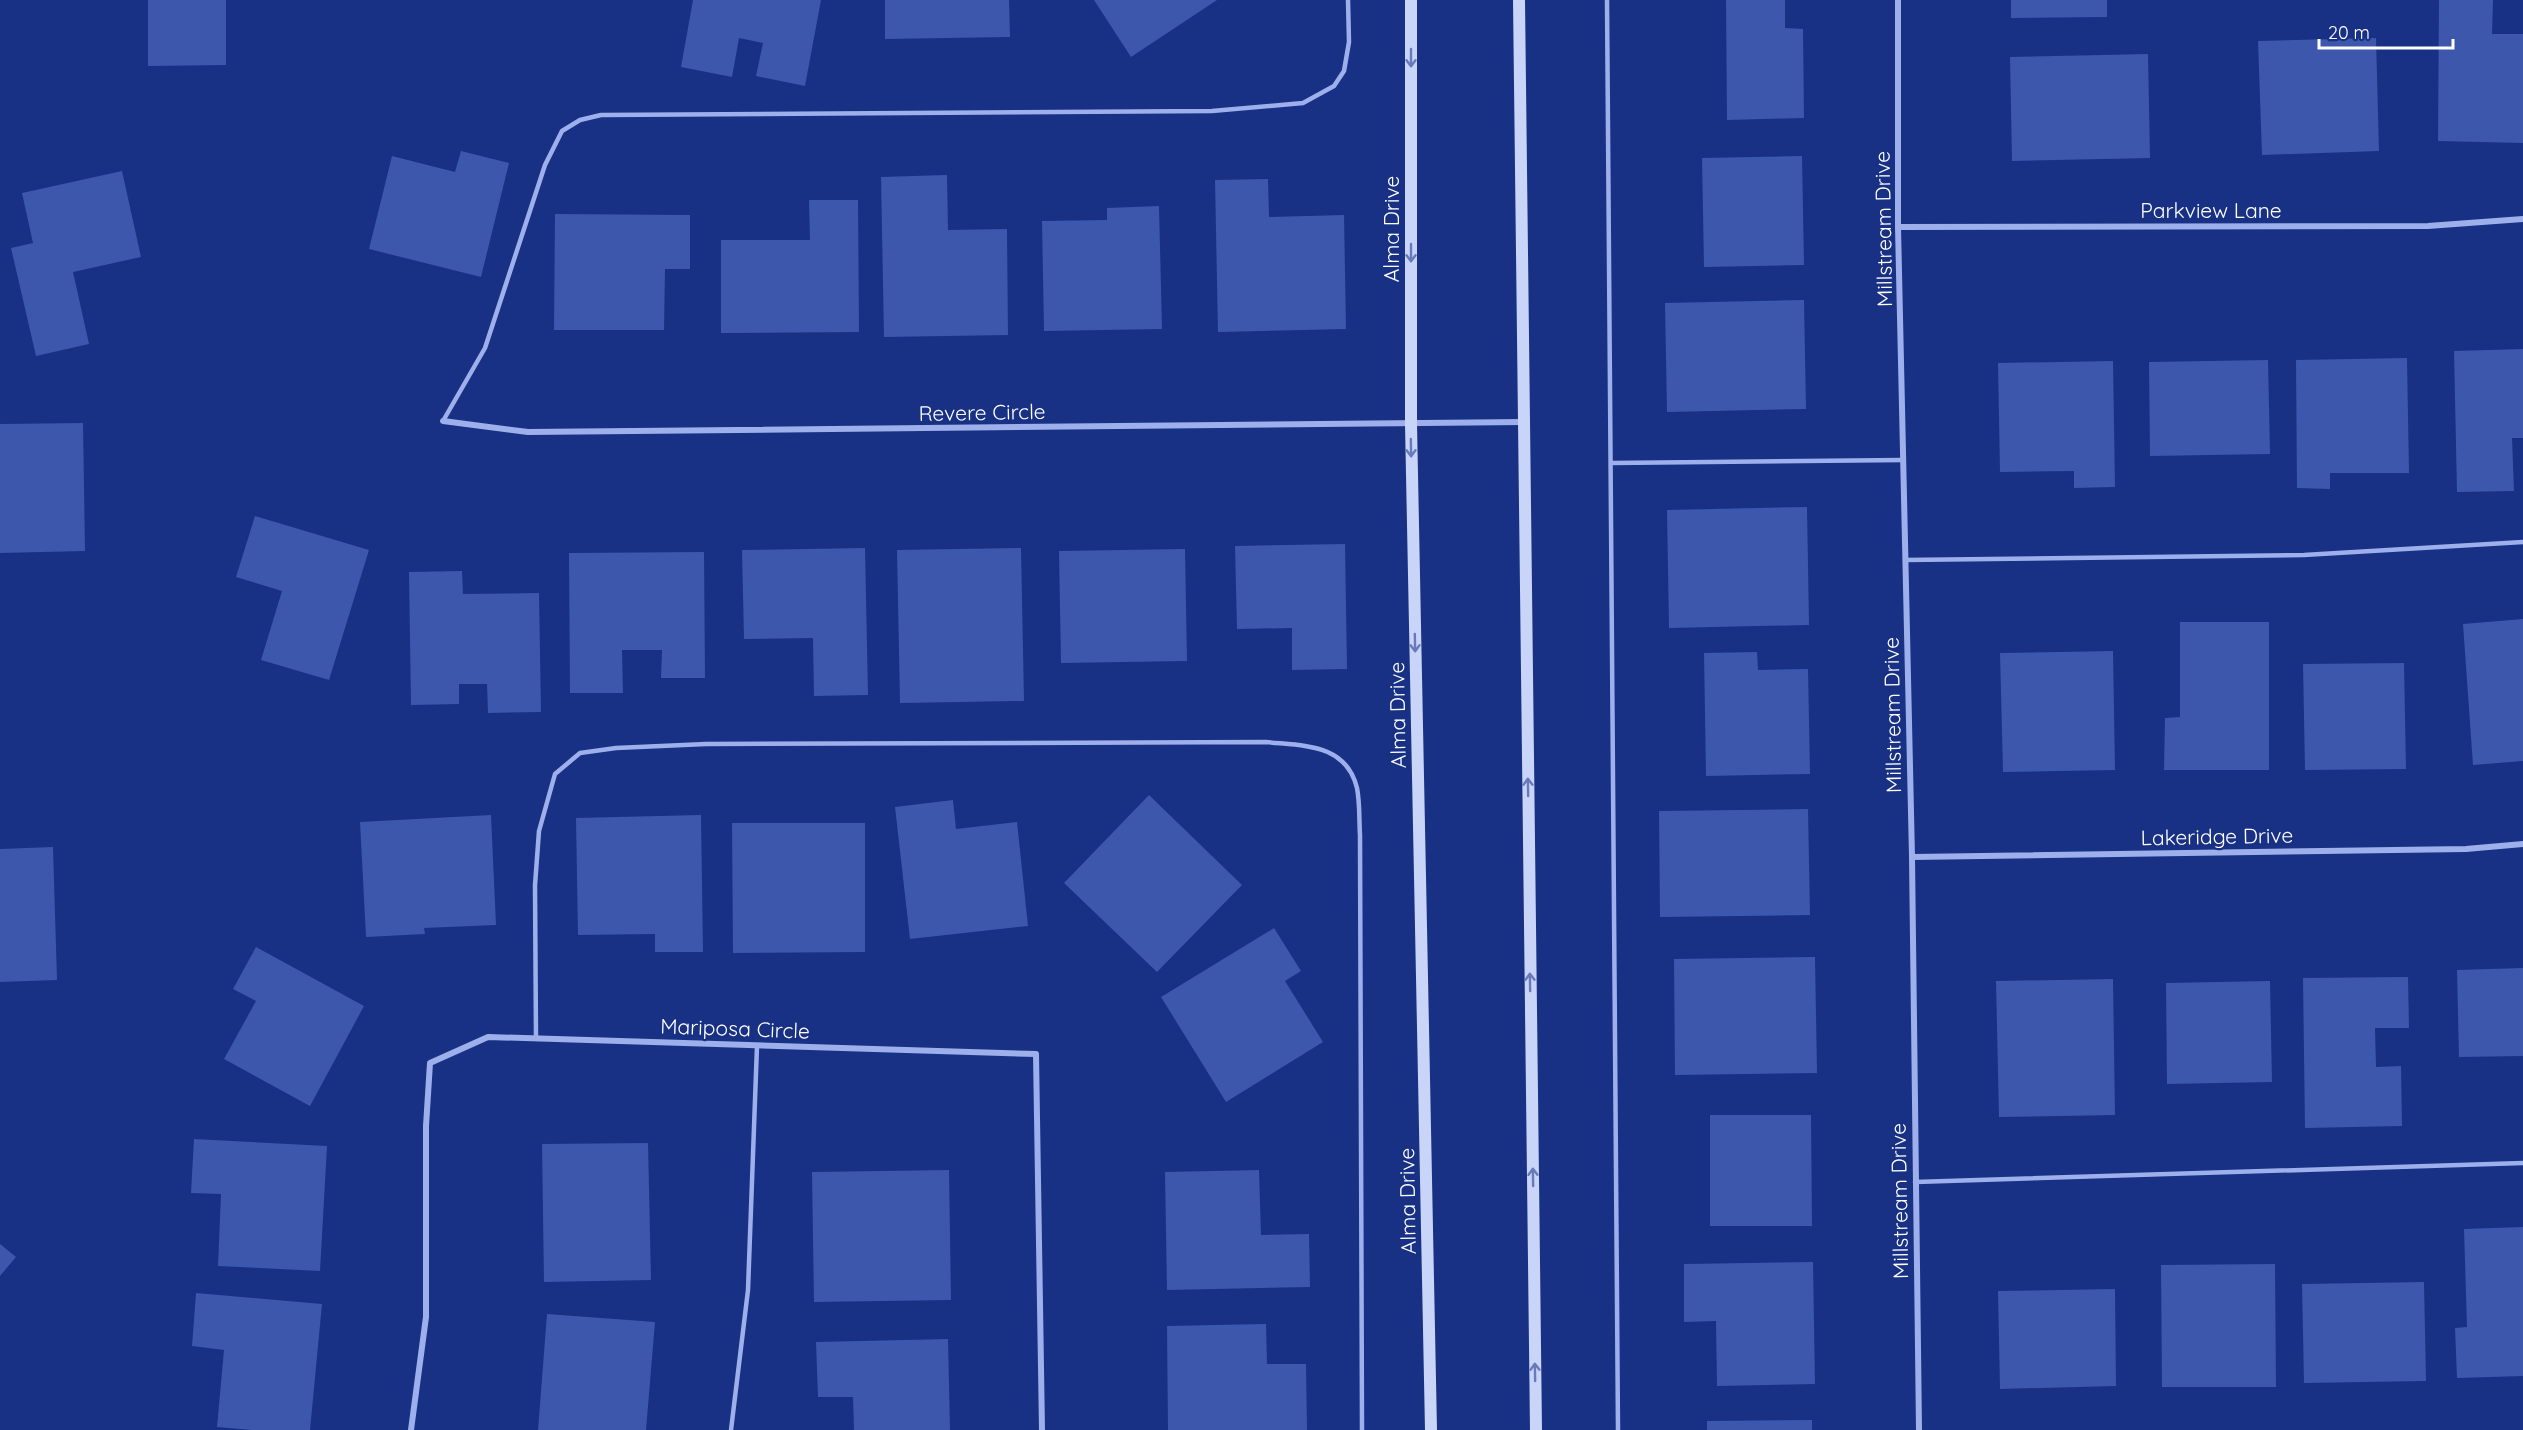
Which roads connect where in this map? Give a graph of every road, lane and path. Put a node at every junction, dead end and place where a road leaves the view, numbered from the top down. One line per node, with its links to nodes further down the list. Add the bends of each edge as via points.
1 (1348, 0): 8 (lane, via 1349,42 1344,70 1334,86 1303,103 1212,111 601,115 580,120 562,131 545,165 485,348)
2 (1411, 0): 10 (main road, Alma Drive, one-way to 10)
3 (1519, 0): 9 (main road)
4 (1607, 0): 12 (lane)
5 (1899, 0): 7 (street, Millstream Drive)
6 (2523, 219): 7 (street, Parkview Lane, via 2428,226)
7 (1898, 227): 11 (street, Millstream Drive)
8 (443, 421): 10 (street, Revere Circle, via 528,432)
9 (1523, 422): 10 (street, Revere Circle); 26 (main road, one-way to 9)
10 (1411, 424): 25 (main road, Alma Drive, one-way to 25)
11 (1903, 460): 12 (lane); 14 (street, Millstream Drive)
12 (1612, 463): 27 (lane)
13 (2523, 542): 14 (lane, via 2304,555)
14 (1905, 560): 16 (street, Millstream Drive)
15 (2523, 844): 16 (street, Lakeridge Drive, via 2454,849)
16 (1912, 857): 20 (street, Millstream Drive)
17 (536, 1038): 18 (street, Mariposa Circle); 21 (street, Mariposa Circle, via 488,1037 430,1063 426,1126 426,1317); 24 (lane, via 535,885 539,831 555,774 580,753 706,744 1230,742 1287,744 1333,753 1348,766 1357,788 1360,835)
18 (757, 1046): 22 (lane, via 748,1290); 23 (street, Mariposa Circle, via 1036,1054)
19 (2523, 1163): 20 (lane)
20 (1915, 1182): 28 (street, Millstream Drive)
21 (411, 1430)
22 (730, 1430)
23 (1042, 1430)
24 (1362, 1430)
25 (1431, 1430)
26 (1536, 1430)
27 (1618, 1430)
28 (1919, 1430)

